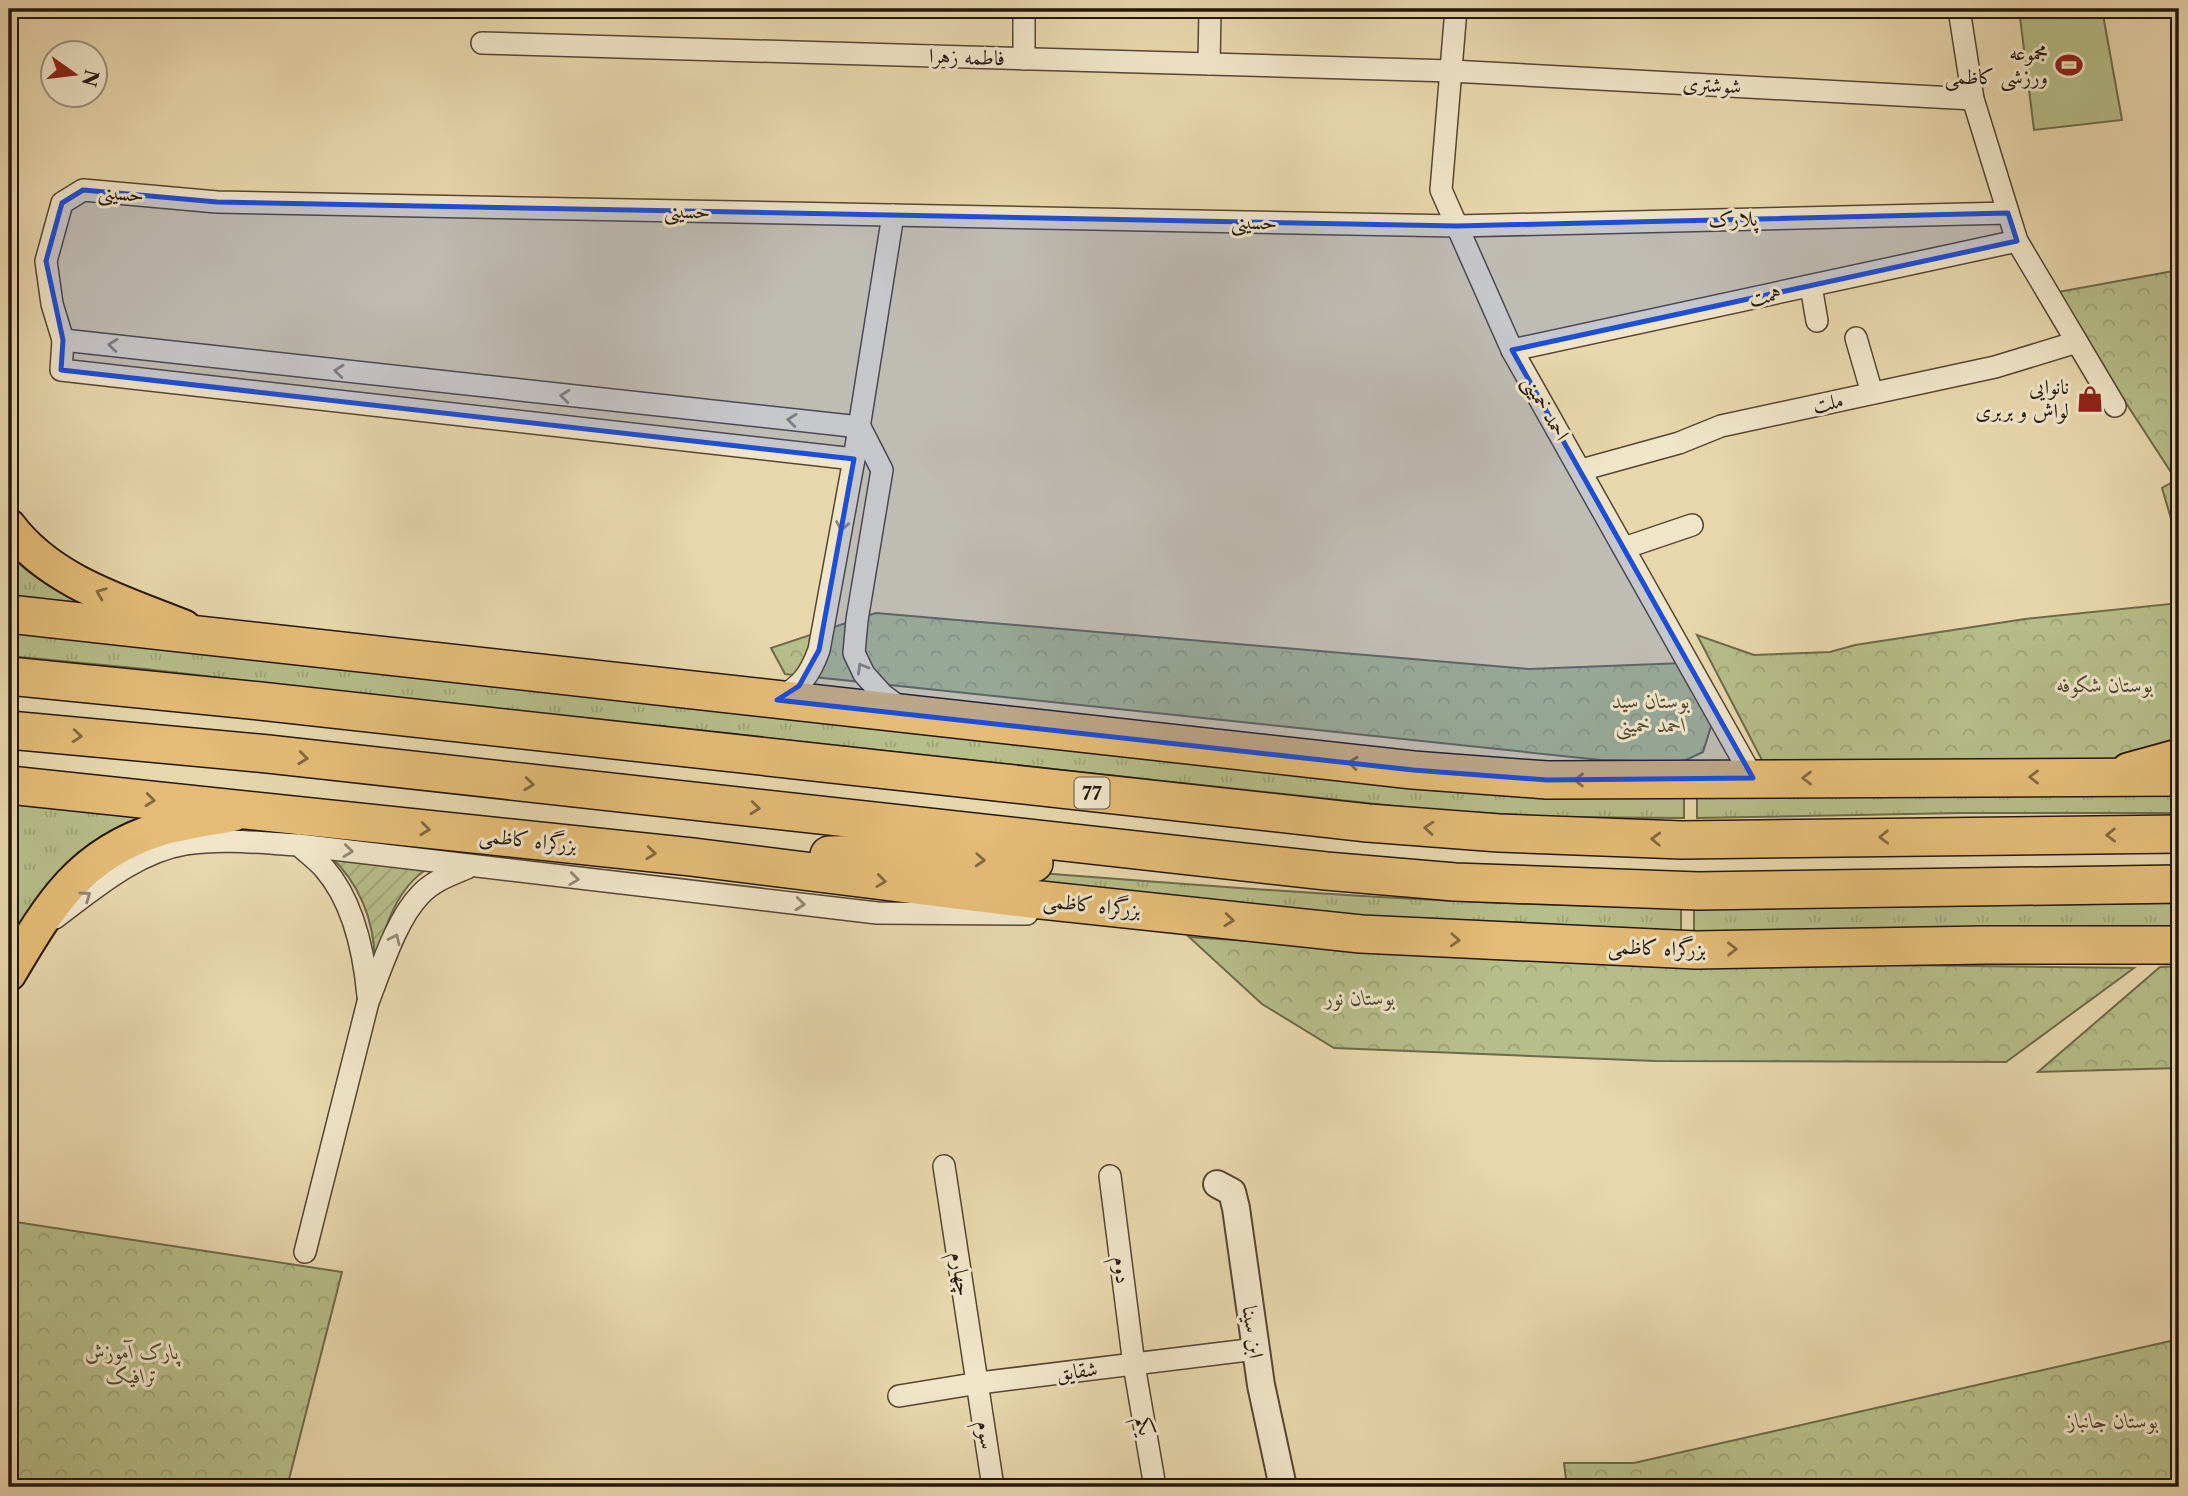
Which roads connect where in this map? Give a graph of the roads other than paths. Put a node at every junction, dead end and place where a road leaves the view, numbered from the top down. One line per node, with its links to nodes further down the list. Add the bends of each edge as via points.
1 (1024, 9): 6 (street)
2 (1210, 9): 7 (street)
3 (1456, 9): 8 (street, احمد خمینی)
4 (1959, 9): 9 (street)
5 (482, 43): 6 (street, فاطمه زهرا)
6 (1024, 59): 7 (street, فاطمه زهرا)
7 (1209, 64): 8 (street, فاطمه زهرا)
8 (1451, 71): 9 (street, شوشتری); 12 (street, احمد خمینی, via 1441,190)
9 (1973, 99): 10 (street)
10 (2008, 213): 12 (street, پلارک); 13 (street)
11 (892, 215): 12 (street, حسینی); 17 (street, حسینی, via 217,202 83,190 62,203 47,261 52,304); 22 (street)
12 (1457, 226): 19 (street, احمد خمینی)
13 (2017, 241): 14 (street, همت); 18 (street)
14 (1811, 286): 15 (street); 19 (street, همت)
15 (1817, 321)
16 (1856, 338): 20 (street)
17 (63, 340): 22 (street, one-way to 17); 23 (street, حسینی, via 61,370)
18 (2077, 342): 20 (street, ملت, via 1995,367); 21 (street)
19 (1512, 350): 24 (street, احمد خمینی)
20 (1872, 393): 24 (street, ملت, via 1721,426 1679,443)
21 (2115, 406)
22 (860, 427): 23 (street); 32 (street, one-way to 22, via 883,695 864,674 854,653 882,470)
23 (854, 459): 31 (street, one-way to 31, via 819,650 811,672)
24 (1581, 470): 27 (street, احمد خمینی)
25 (1692, 525): 27 (street)
26 (9, 526): 29 (main road, one-way to 26, via 68,578 24,546)
27 (1624, 548): 37 (street, احمد خمینی)
28 (9, 614): 29 (highway)
29 (209, 638): 31 (highway)
30 (9, 676): 40 (highway, 77, one-way to 30, via 1682,839 1499,833 1368,823)
31 (777, 700): 32 (highway)
32 (911, 715): 37 (highway, one-way to 32, via 1547,780 1440,772)
33 (9, 730): 42 (highway, one-way to 42, via 268,754)
34 (2179, 756): 35 (main road)
35 (2102, 776): 36 (highway); 37 (highway, one-way to 37)
36 (2179, 777)
37 (1753, 778)
38 (9, 785): 39 (highway, بزرگراه کاظمی, one-way to 39)
39 (253, 811): 43 (highway, بزرگراه کاظمی, one-way to 43); 47 (main road, via 161,828 121,844 97,858 69,884)
40 (2179, 834)
41 (299, 845): 44 (street, one-way to 44); 47 (street, one-way to 41, via 137,861 184,844); 50 (street, via 324,868 342,895 365,966)
42 (1190, 856): 43 (highway, one-way to 42, via 889,855 1076,866); 45 (highway, via 1455,882 1684,891)
43 (692, 857): 46 (highway, بزرگراه کاظمی, one-way to 46)
44 (470, 866): 46 (street, one-way to 46, via 877,913); 50 (street, one-way to 44, via 405,917 420,895)
45 (2179, 884)
46 (1192, 916): 48 (highway, بزرگراه کاظمی, one-way to 48, via 1361,934 1650,949)
47 (31, 936): 49 (main road)
48 (2179, 946)
49 (9, 974)
50 (368, 1002): 54 (street)
51 (944, 1166): 57 (street, چهارم)
52 (1111, 1176): 56 (street, دوم)
53 (1217, 1184): 55 (street, ابن سینا, via 1232,1192 1236,1208)
54 (305, 1252)
55 (1256, 1349): 56 (street, شقایق); 61 (street, ابن سینا)
56 (1134, 1364): 57 (street, شقایق); 60 (street, یکم)
57 (979, 1383): 58 (street, شقایق); 59 (street, سوم)
58 (899, 1396)
59 (993, 1487)
60 (1156, 1487)
61 (1283, 1487)

